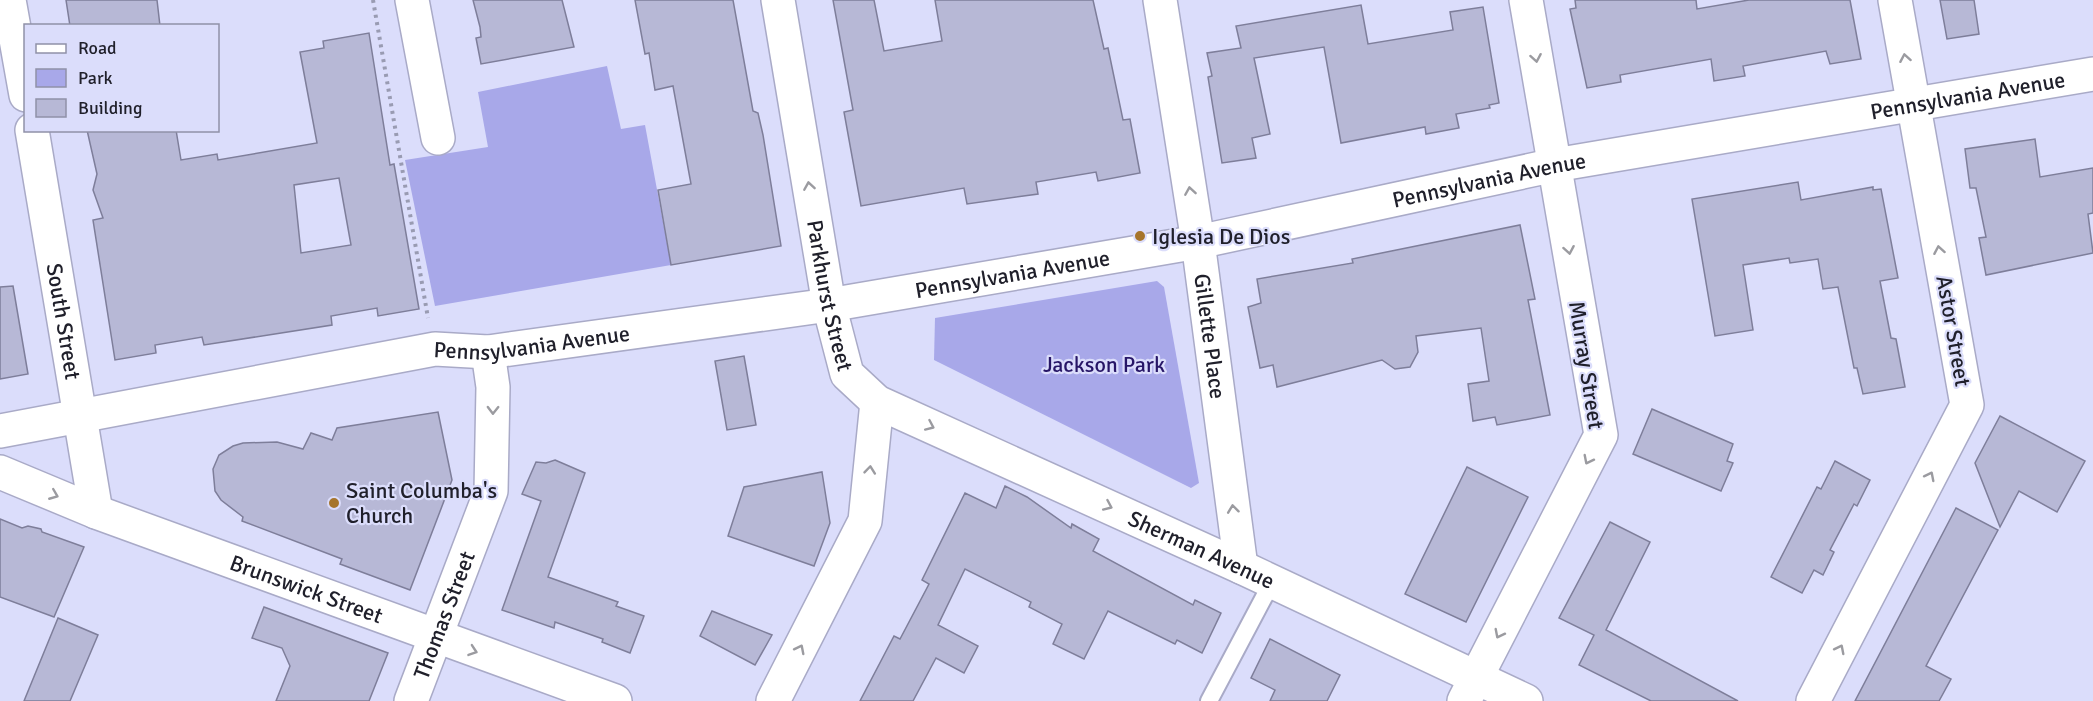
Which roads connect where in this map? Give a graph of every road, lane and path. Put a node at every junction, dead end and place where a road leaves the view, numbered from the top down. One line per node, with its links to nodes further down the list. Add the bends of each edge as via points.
1 (9, 0): 9 (street)
2 (373, 0): 16 (path)
3 (412, 0): 12 (street)
4 (778, 0): 15 (street, Parkhurst Street, one-way to 4)
5 (1160, 0): 14 (street, Gillette Place, one-way to 5)
6 (1526, 0): 13 (street, Murray Street, one-way to 13)
7 (1896, 0): 10 (street, Astor Street, one-way to 7)
8 (2093, 75): 10 (street, Pennsylvania Avenue)
9 (24, 84)
10 (1913, 105): 13 (street, Pennsylvania Avenue); 32 (street, Astor Street, one-way to 10, via 1967,405)
11 (32, 132): 19 (street, South Street)
12 (438, 138)
13 (1555, 165): 14 (street, Pennsylvania Avenue); 26 (street, Murray Street, one-way to 26, via 1601,435)
14 (1198, 242): 15 (street, Pennsylvania Avenue); 23 (street, Gillette Place, one-way to 14)
15 (829, 305): 17 (street, Pennsylvania Avenue); 18 (street, Parkhurst Street, via 847,374)
16 (428, 316)
17 (489, 352): 19 (street, Pennsylvania Avenue, via 435,349); 25 (street, Thomas Street, one-way to 25, via 493,387 491,491)
18 (877, 402): 23 (street, Sherman Avenue, one-way to 23); 29 (street, one-way to 18, via 864,522)
19 (79, 416): 20 (street, Pennsylvania Avenue); 22 (street, South Street)
20 (0, 431)
21 (0, 472): 22 (street, Brunswick Street, one-way to 22)
22 (96, 512): 25 (street, Brunswick Street)
23 (1240, 567): 24 (street, Sherman Avenue)
24 (1272, 582): 26 (street, Sherman Avenue); 30 (lane)
25 (437, 638): 27 (street, Thomas Street); 28 (street, Brunswick Street, one-way to 28)
26 (1470, 689): 31 (street, Sherman Avenue)
27 (411, 701)
28 (615, 701)
29 (773, 701)
30 (1209, 701)
31 (1526, 701)
32 (1814, 701)

